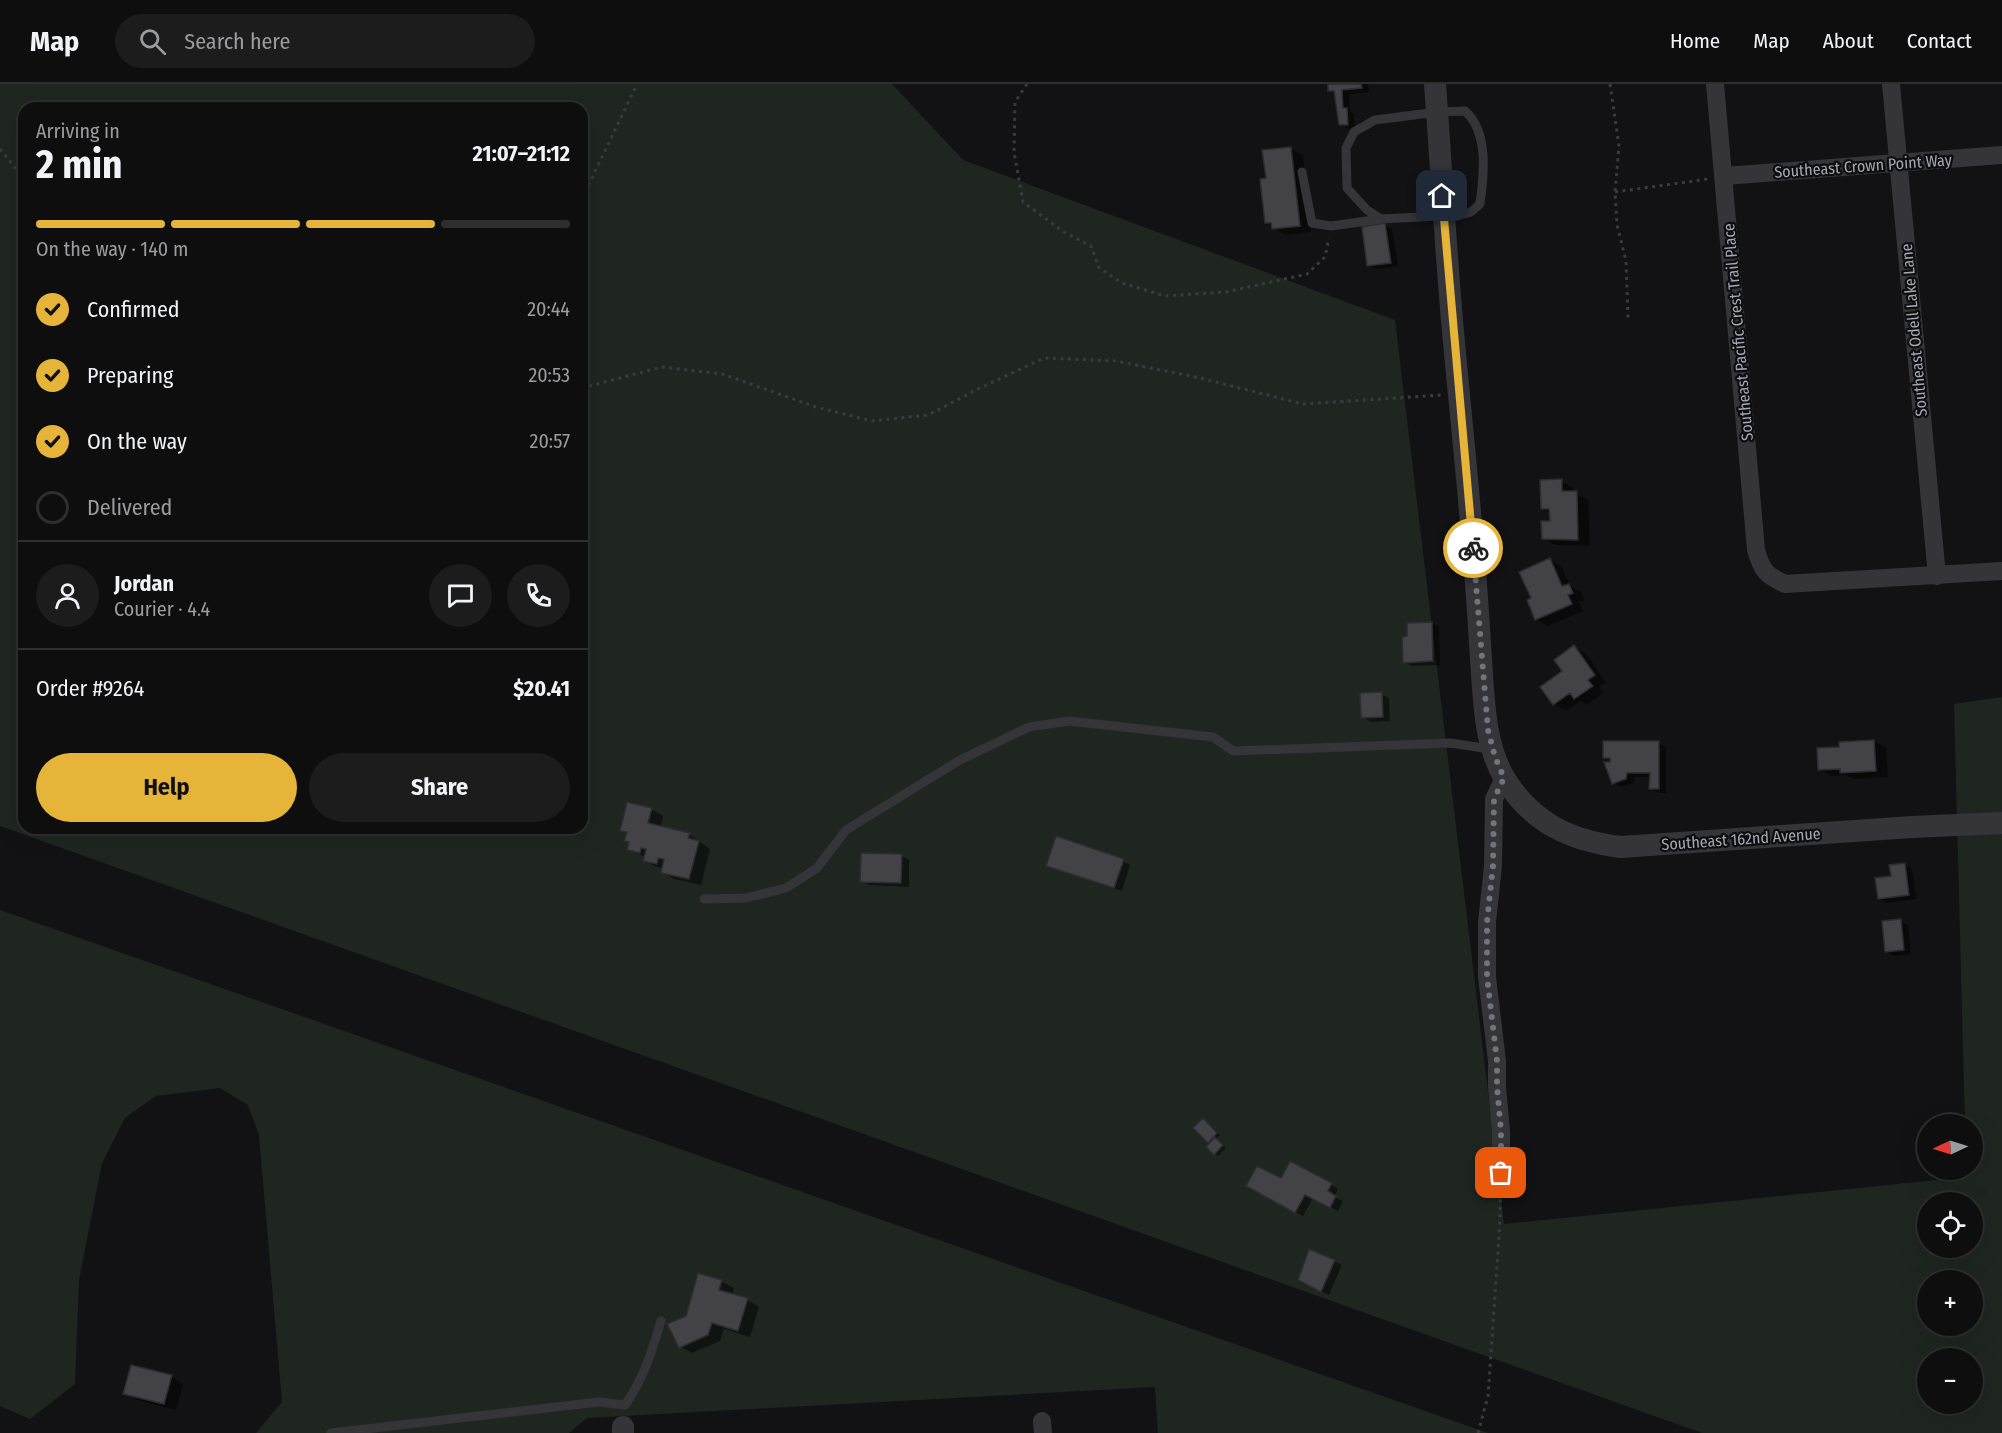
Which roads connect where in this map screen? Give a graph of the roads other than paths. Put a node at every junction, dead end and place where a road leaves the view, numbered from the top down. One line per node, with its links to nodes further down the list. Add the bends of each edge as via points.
1 (1435, 84): 4 (street, Southeast 162nd Avenue)
2 (1716, 84): 8 (street, Southeast Pacific Crest Trail Place)
3 (1891, 84): 6 (street, Southeast Odell Lake Lane)
4 (1437, 112): 9 (street, Southeast 162nd Avenue); 9 (lane, via 1465,111 1475,121 1484,175 1480,204 1471,212); 10 (lane, via 1375,120 1354,132 1346,148 1347,188)
5 (2002, 155): 6 (street, Southeast Crown Point Way)
6 (1898, 163): 8 (street, Southeast Crown Point Way); 12 (street, Southeast Odell Lake Lane)
7 (1302, 172): 10 (lane, via 1312,223 1331,226)
8 (1725, 176): 12 (street, Southeast Pacific Crest Trail Place, via 1756,550 1761,565 1768,576 1785,584)
9 (1444, 217): 10 (lane); 13 (street, Southeast 162nd Avenue, via 1483,694)
10 (1381, 219)
11 (2002, 571): 12 (street)
12 (1937, 576)
13 (1492, 749): 14 (street, Southeast 162nd Avenue); 16 (lane, via 1450,742 1233,751 1213,737 1069,721 1029,727 960,760 846,830 816,868 786,888 746,898)
14 (1504, 778): 15 (street, Southeast 162nd Avenue, via 1530,810 1550,825 1585,841 1621,847); 17 (street, via 1494,799 1487,922 1487,977 1497,1061)
15 (2002, 823)
16 (704, 899)
17 (1501, 1173)
18 (661, 1321): 19 (lane, via 650,1357 625,1405 599,1402)
19 (331, 1433)

